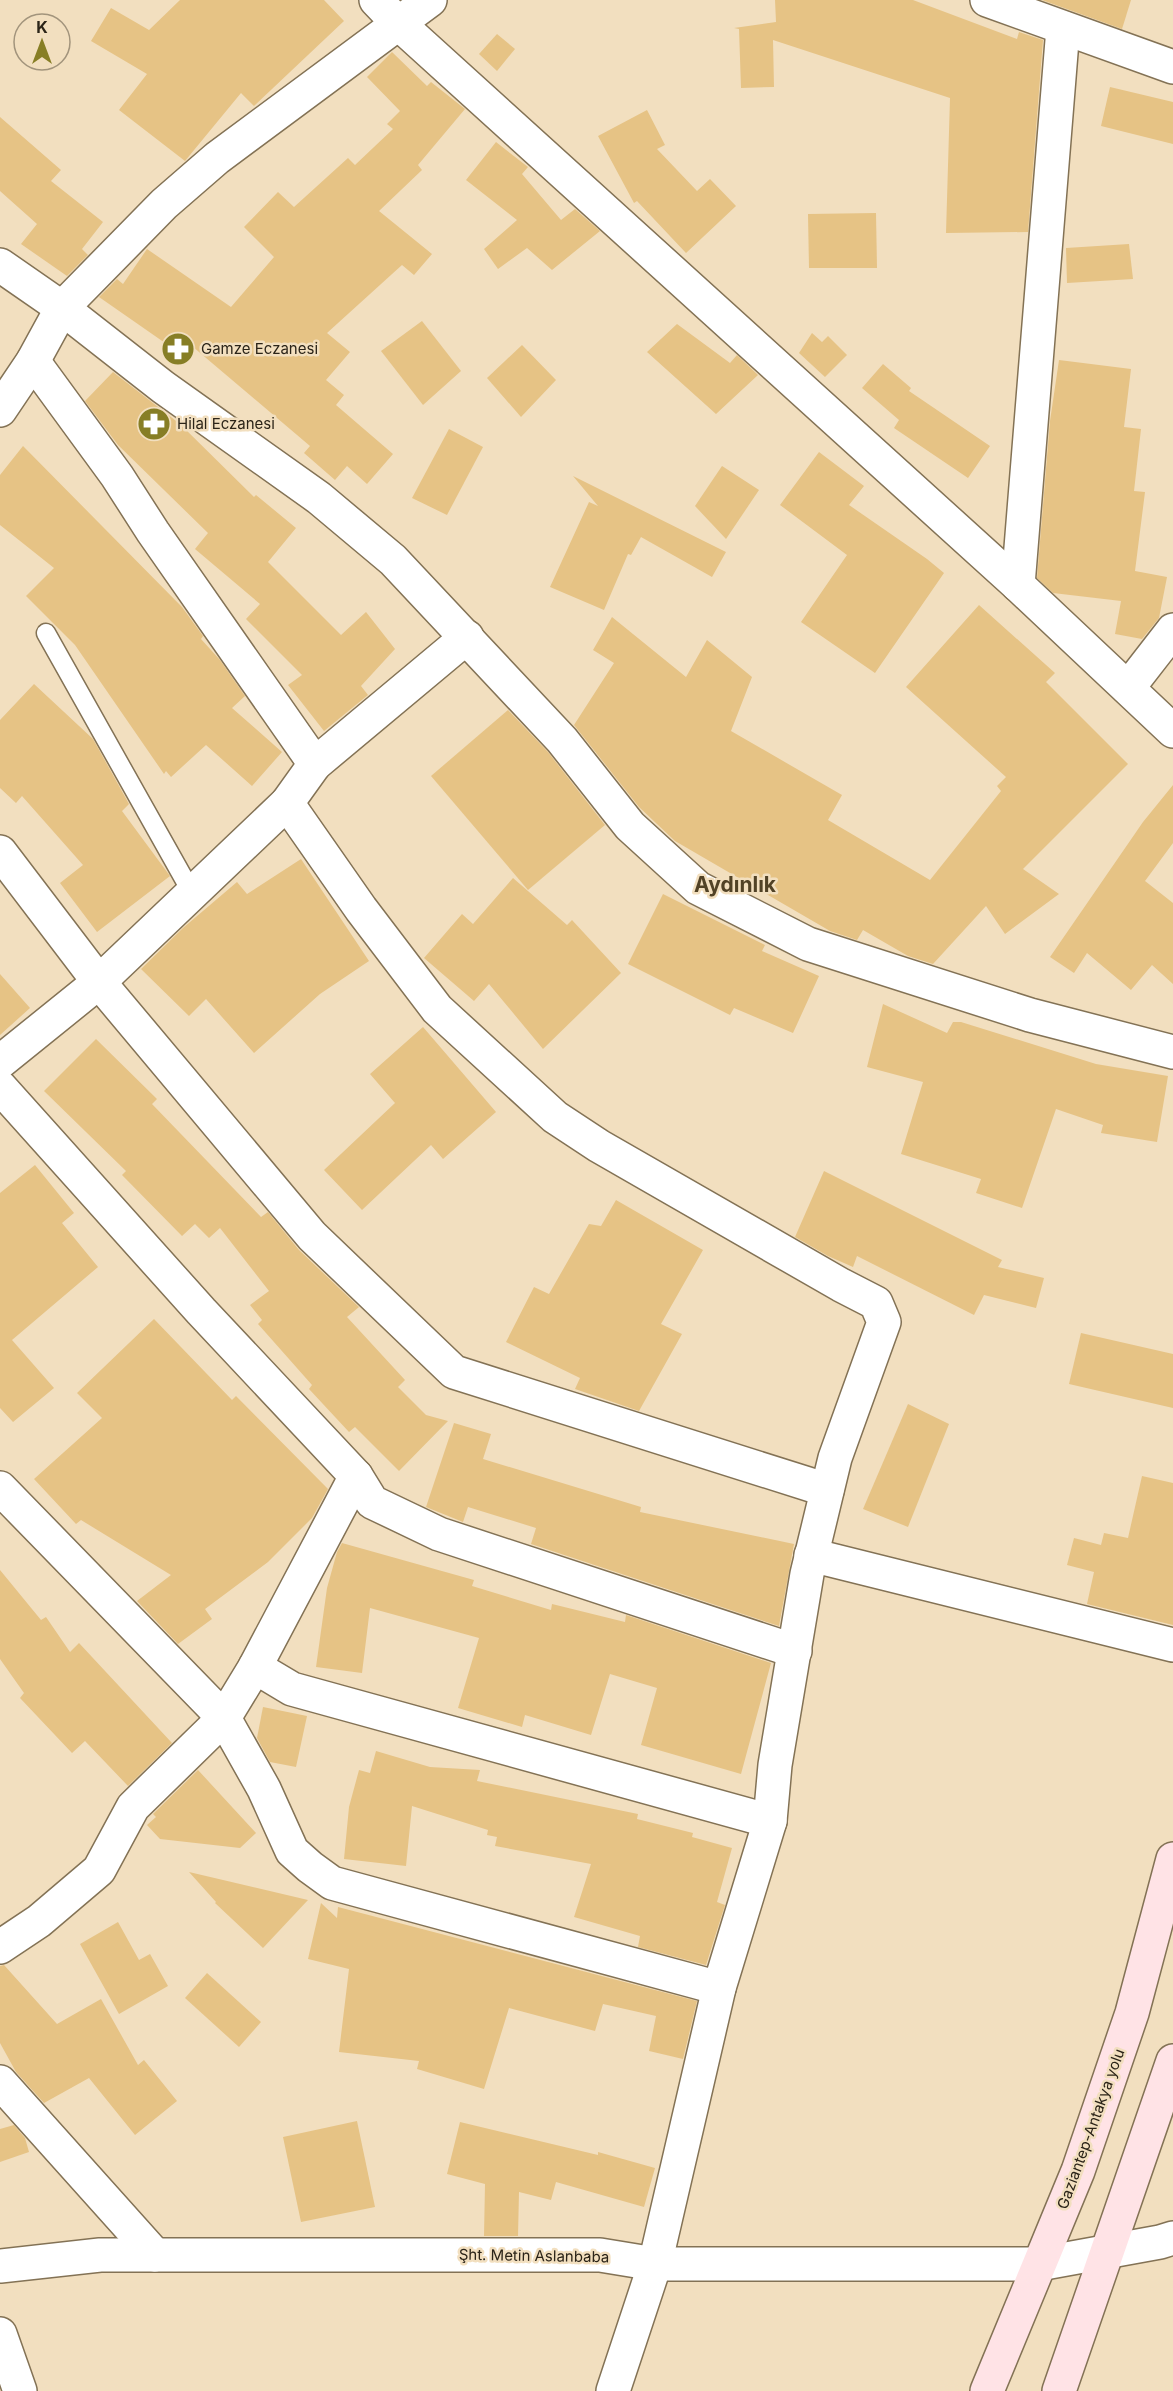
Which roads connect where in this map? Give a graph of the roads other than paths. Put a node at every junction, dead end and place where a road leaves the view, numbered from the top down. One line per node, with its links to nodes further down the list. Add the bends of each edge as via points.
1 (376, 0): 4 (street)
2 (430, 0): 4 (street)
3 (987, 0): 5 (street)
4 (398, 23): 8 (street, via 217,158 164,204); 11 (street)
5 (1063, 28): 6 (street); 11 (street)
6 (1173, 67)
7 (0, 265): 8 (street)
8 (62, 308): 9 (street); 14 (street, via 163,387 319,498 393,560)
9 (33, 361): 10 (street); 17 (street)
10 (0, 410)
11 (1018, 585): 15 (street)
12 (1173, 630): 15 (street)
13 (46, 633): 20 (lane)
14 (468, 637): 17 (street); 22 (street, via 562,740 630,825 698,888 808,944 1030,1016)
15 (1128, 688): 16 (street)
16 (1173, 731)
17 (315, 764): 18 (street)
18 (287, 803): 20 (street); 27 (street, via 437,1009 555,1117 599,1146 876,1303 884,1322)
19 (0, 852): 21 (street)
20 (192, 893): 21 (street)
21 (99, 982): 23 (street); 27 (street, via 312,1236 454,1372)
22 (1173, 1052)
23 (0, 1062)
24 (0, 1087): 25 (street, via 201,1311)
25 (357, 1476): 30 (street, via 372,1503 439,1534); 31 (street)
26 (0, 1488): 32 (street)
27 (827, 1490): 28 (street)
28 (811, 1554): 29 (street); 30 (street)
29 (1173, 1645)
30 (795, 1651): 33 (street, via 775,1765)
31 (255, 1667): 32 (street); 33 (street, via 292,1689)
32 (224, 1718): 35 (street, via 133,1807 99,1870 39,1921); 36 (street, via 264,1789 292,1851 332,1883)
33 (770, 1821): 36 (street)
34 (1173, 1859): 43 (main road, Gaziantep-Antakya yolu, via 1132,2013 1078,2171)
35 (0, 1947)
36 (719, 1988): 42 (street)
37 (1173, 2061): 40 (main road)
38 (0, 2082): 41 (street)
39 (1173, 2238): 40 (street, Şht. Metin Aslanbaba)
40 (1107, 2251): 43 (street, Şht. Metin Aslanbaba); 49 (main road)
41 (155, 2255): 42 (street, Şht. Metin Aslanbaba, via 600,2255); 44 (street, Şht. Metin Aslanbaba, via 100,2255)
42 (655, 2264): 43 (street, Şht. Metin Aslanbaba); 47 (street)
43 (1039, 2264): 48 (main road, Gaziantep-Antakya yolu)
44 (0, 2266)
45 (0, 2334): 46 (street)
46 (20, 2391)
47 (613, 2391)
48 (987, 2391)
49 (1059, 2391)

